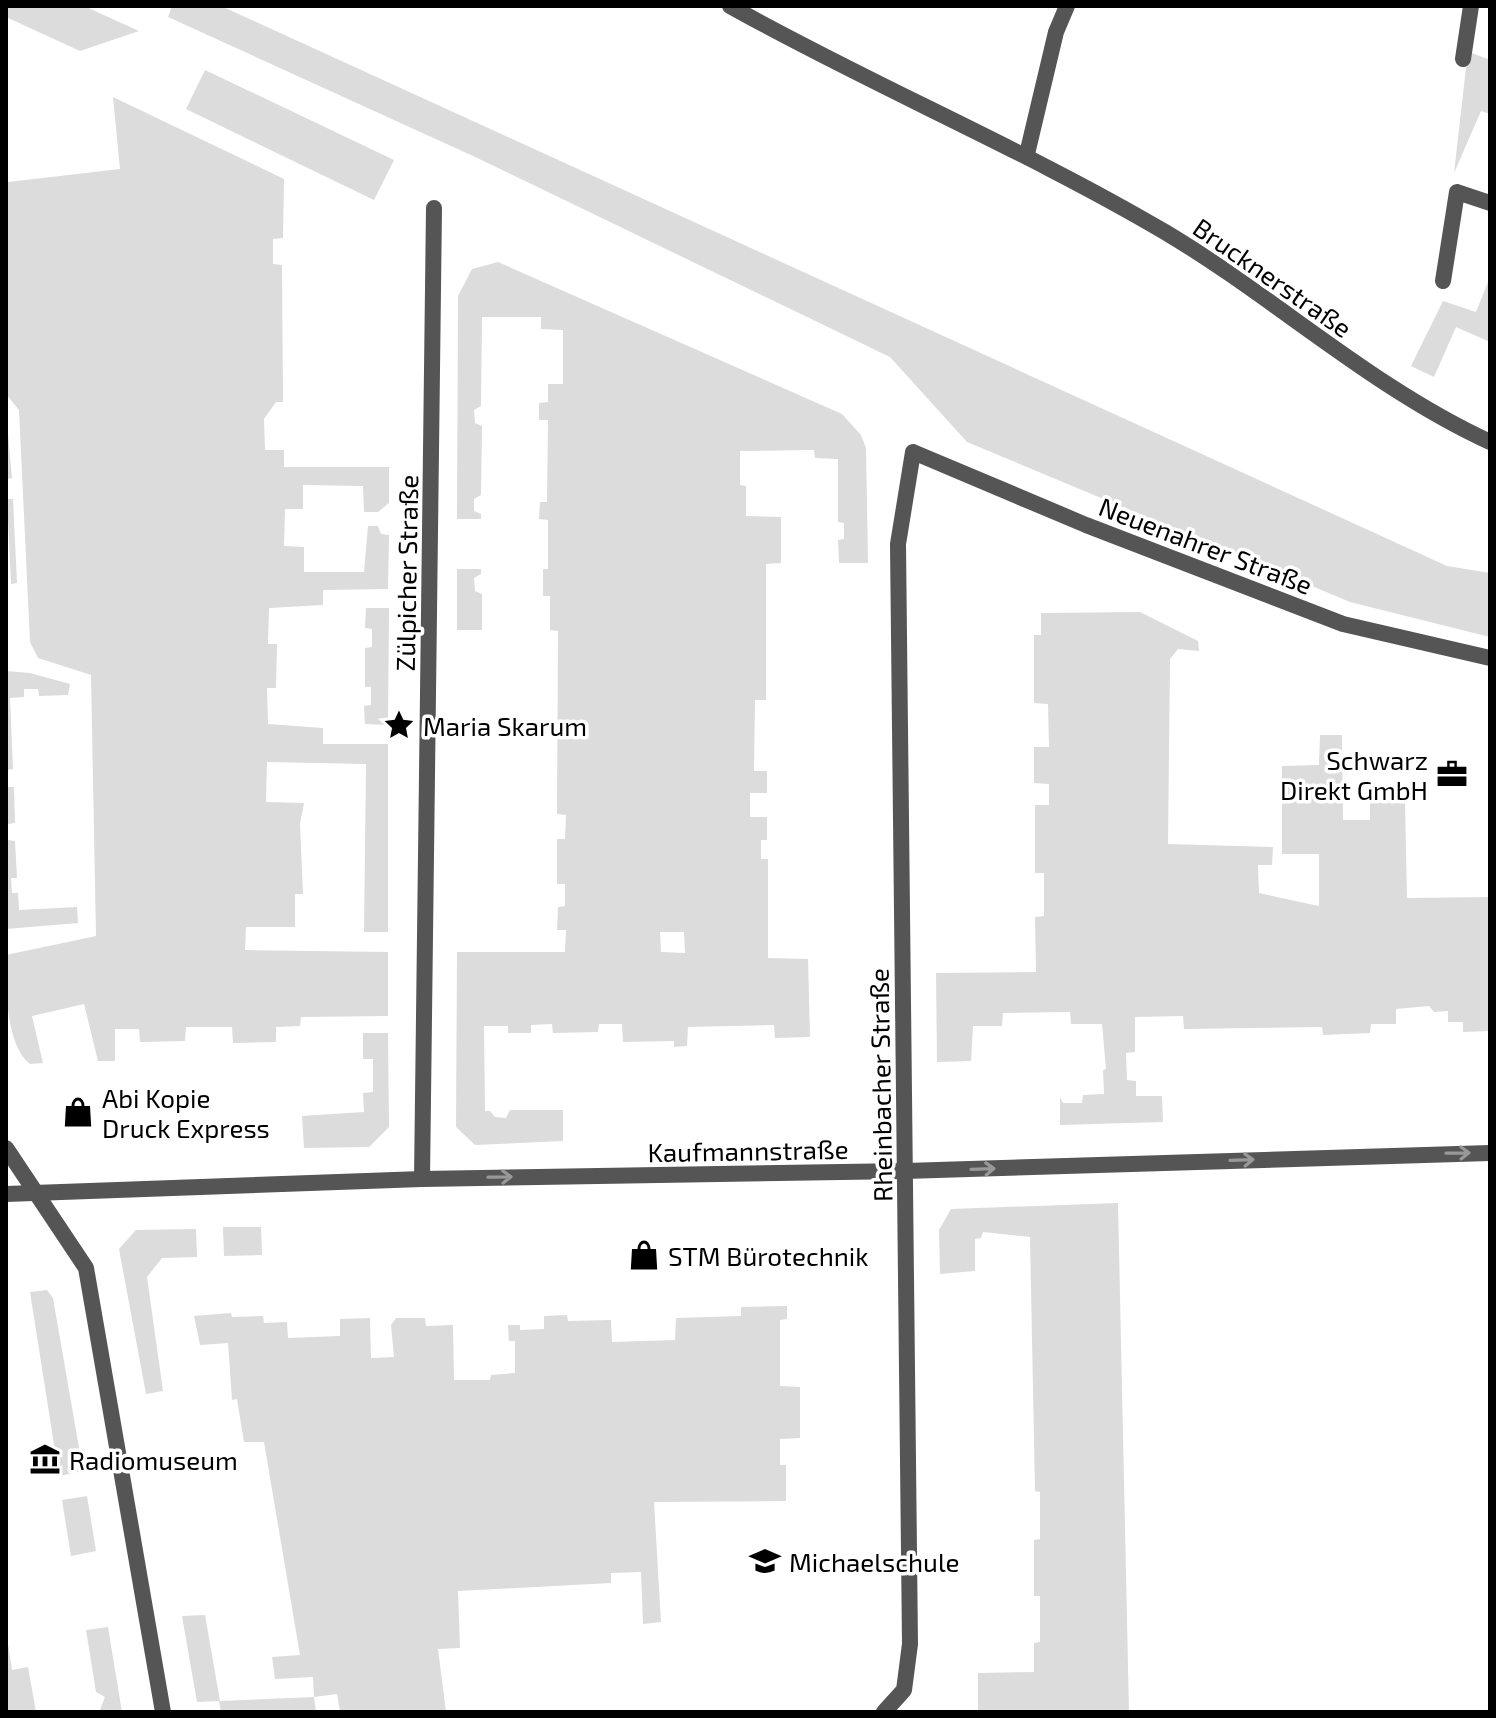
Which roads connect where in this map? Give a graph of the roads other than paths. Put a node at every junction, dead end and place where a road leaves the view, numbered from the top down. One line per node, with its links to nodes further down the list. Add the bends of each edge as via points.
1 (730, 6): 5 (street, Brucknerstraße)
2 (1067, 6): 5 (street)
3 (1471, 6): 4 (street)
4 (1463, 59)
5 (1027, 154): 9 (street, Brucknerstraße, via 1258,292 1394,392)
6 (1490, 203): 8 (street, via 1457,192)
7 (434, 208): 15 (street, Zülpicher Straße)
8 (1443, 281)
9 (1490, 442)
10 (913, 452): 11 (street, Neuenahrer Straße, via 1343,624); 14 (street, Rheinbacher Straße, via 898,544)
11 (1490, 658)
12 (6, 1148): 16 (street)
13 (1490, 1153): 14 (street, Kaufmannstraße, one-way to 13)
14 (905, 1171): 15 (street, Kaufmannstraße, one-way to 14); 19 (street, Rheinbacher Straße, via 910,1644 904,1690)
15 (422, 1179): 16 (street, Kaufmannstraße)
16 (36, 1193): 17 (street, Kaufmannstraße); 18 (street, via 86,1268)
17 (6, 1194)
18 (163, 1712)
19 (884, 1712)

